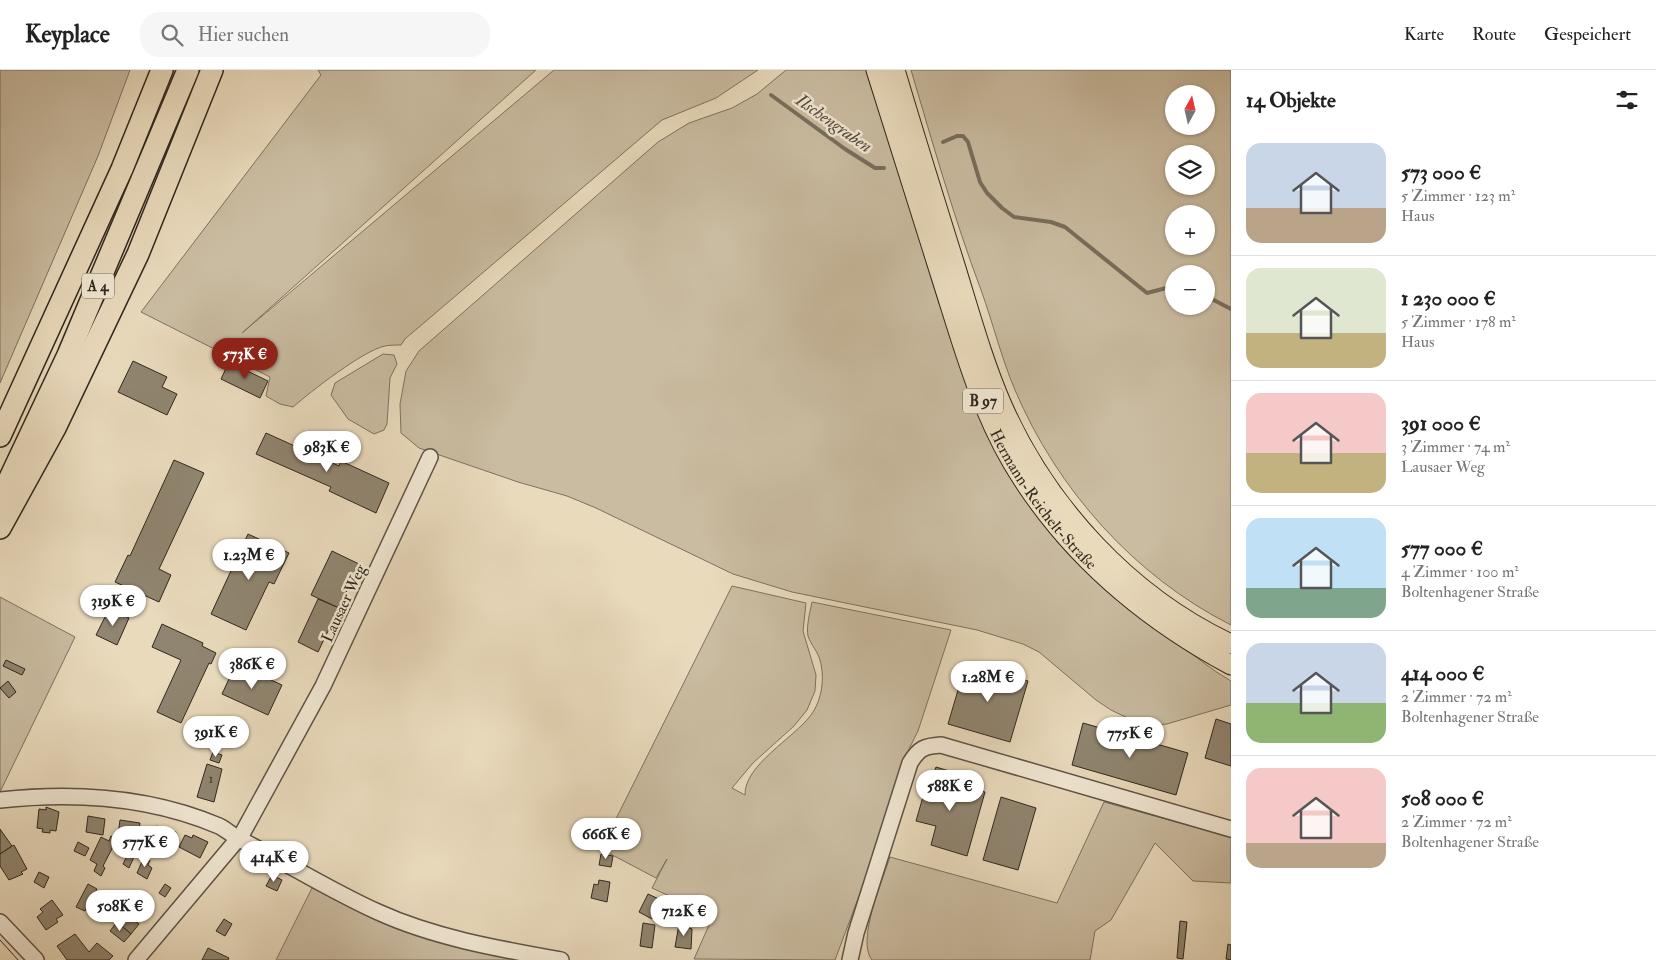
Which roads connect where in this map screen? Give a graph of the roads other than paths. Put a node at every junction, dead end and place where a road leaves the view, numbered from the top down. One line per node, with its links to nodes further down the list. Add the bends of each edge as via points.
1 (162, 70): 6 (highway, A 4, via 122,169)
2 (188, 70): 8 (highway, A 4, via 68,355)
3 (212, 70): 9 (highway, via 138,254 55,428)
4 (876, 70): 11 (main road, Hermann-Reichelt-Straße / B 97, via 976,387 1012,461 1045,511 1093,567 1148,614)
5 (894, 70): 10 (main road, Hermann-Reichelt-Straße / B 97, via 987,365 1002,406 1027,453 1058,500 1105,554 1157,599)
6 (0, 436)
7 (430, 457): 14 (street, Lausaer Weg, via 323,686)
8 (0, 499)
9 (0, 528)
10 (1231, 644)
11 (1231, 665)
12 (0, 800): 14 (street, via 59,796 146,805 188,815 220,827)
13 (1231, 829): 19 (street, via 941,745 925,746 916,752 910,763)
14 (239, 839): 17 (street, Lausaer Weg); 18 (street, via 380,913 487,946)
15 (0, 922): 16 (street)
16 (36, 960)
17 (136, 960)
18 (561, 960)
19 (850, 960)

